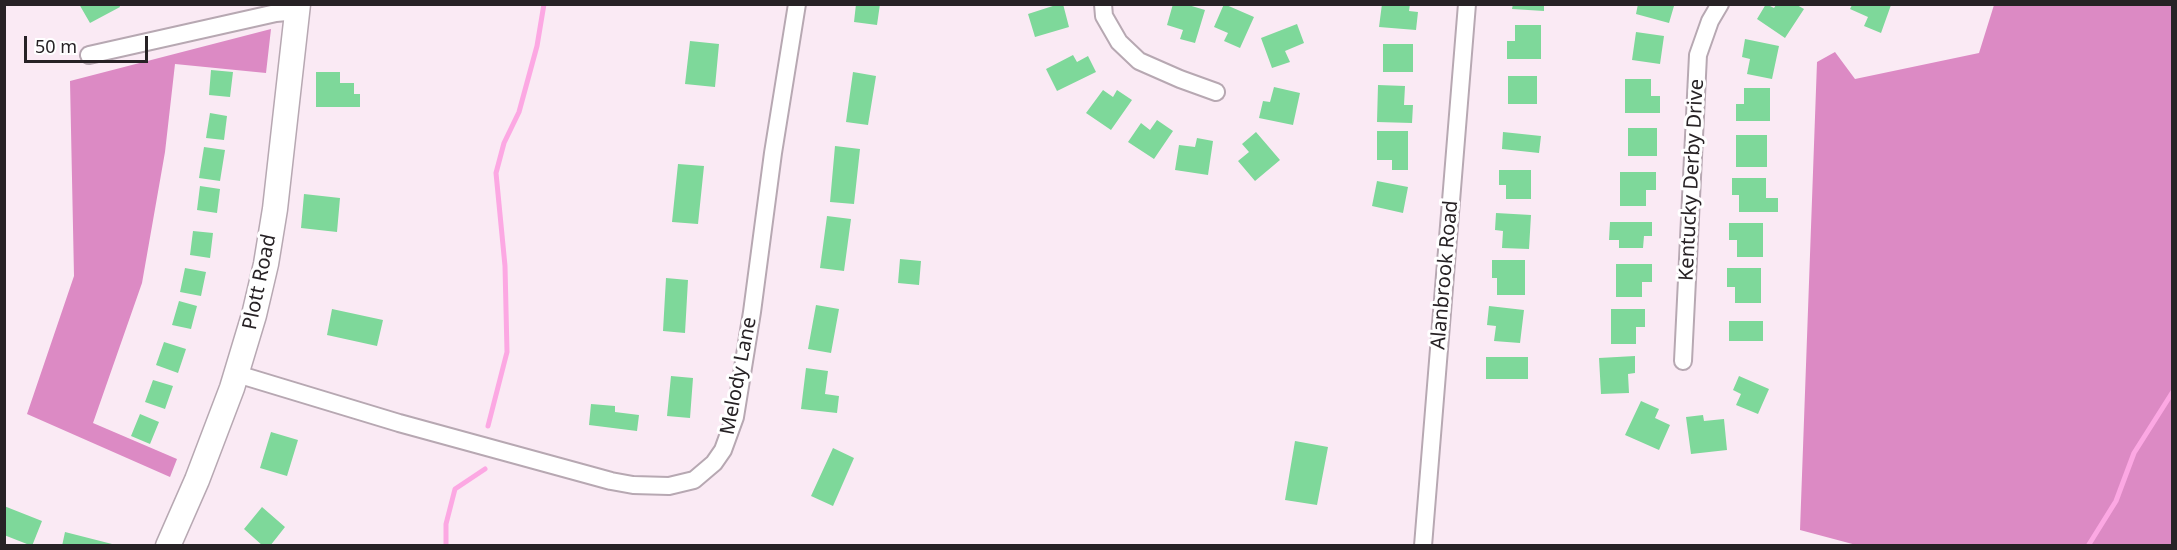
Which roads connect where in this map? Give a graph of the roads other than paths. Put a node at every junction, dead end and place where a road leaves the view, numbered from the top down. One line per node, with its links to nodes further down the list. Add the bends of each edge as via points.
1 (797, 4): 9 (street, Melody Lane, via 735,417 723,450 694,480 669,486 611,481)
2 (1102, 4): 7 (street, via 1104,16 1119,42 1139,61)
3 (1467, 4): 11 (street, Alanbrook Road)
4 (1720, 4): 8 (street, Kentucky Derby Drive, via 1698,55)
5 (298, 8): 6 (street); 9 (street, Plott Road, via 266,264)
6 (89, 55)
7 (1216, 92)
8 (1683, 361)
9 (237, 374): 10 (street, Plott Road)
10 (168, 546)
11 (1423, 546)

